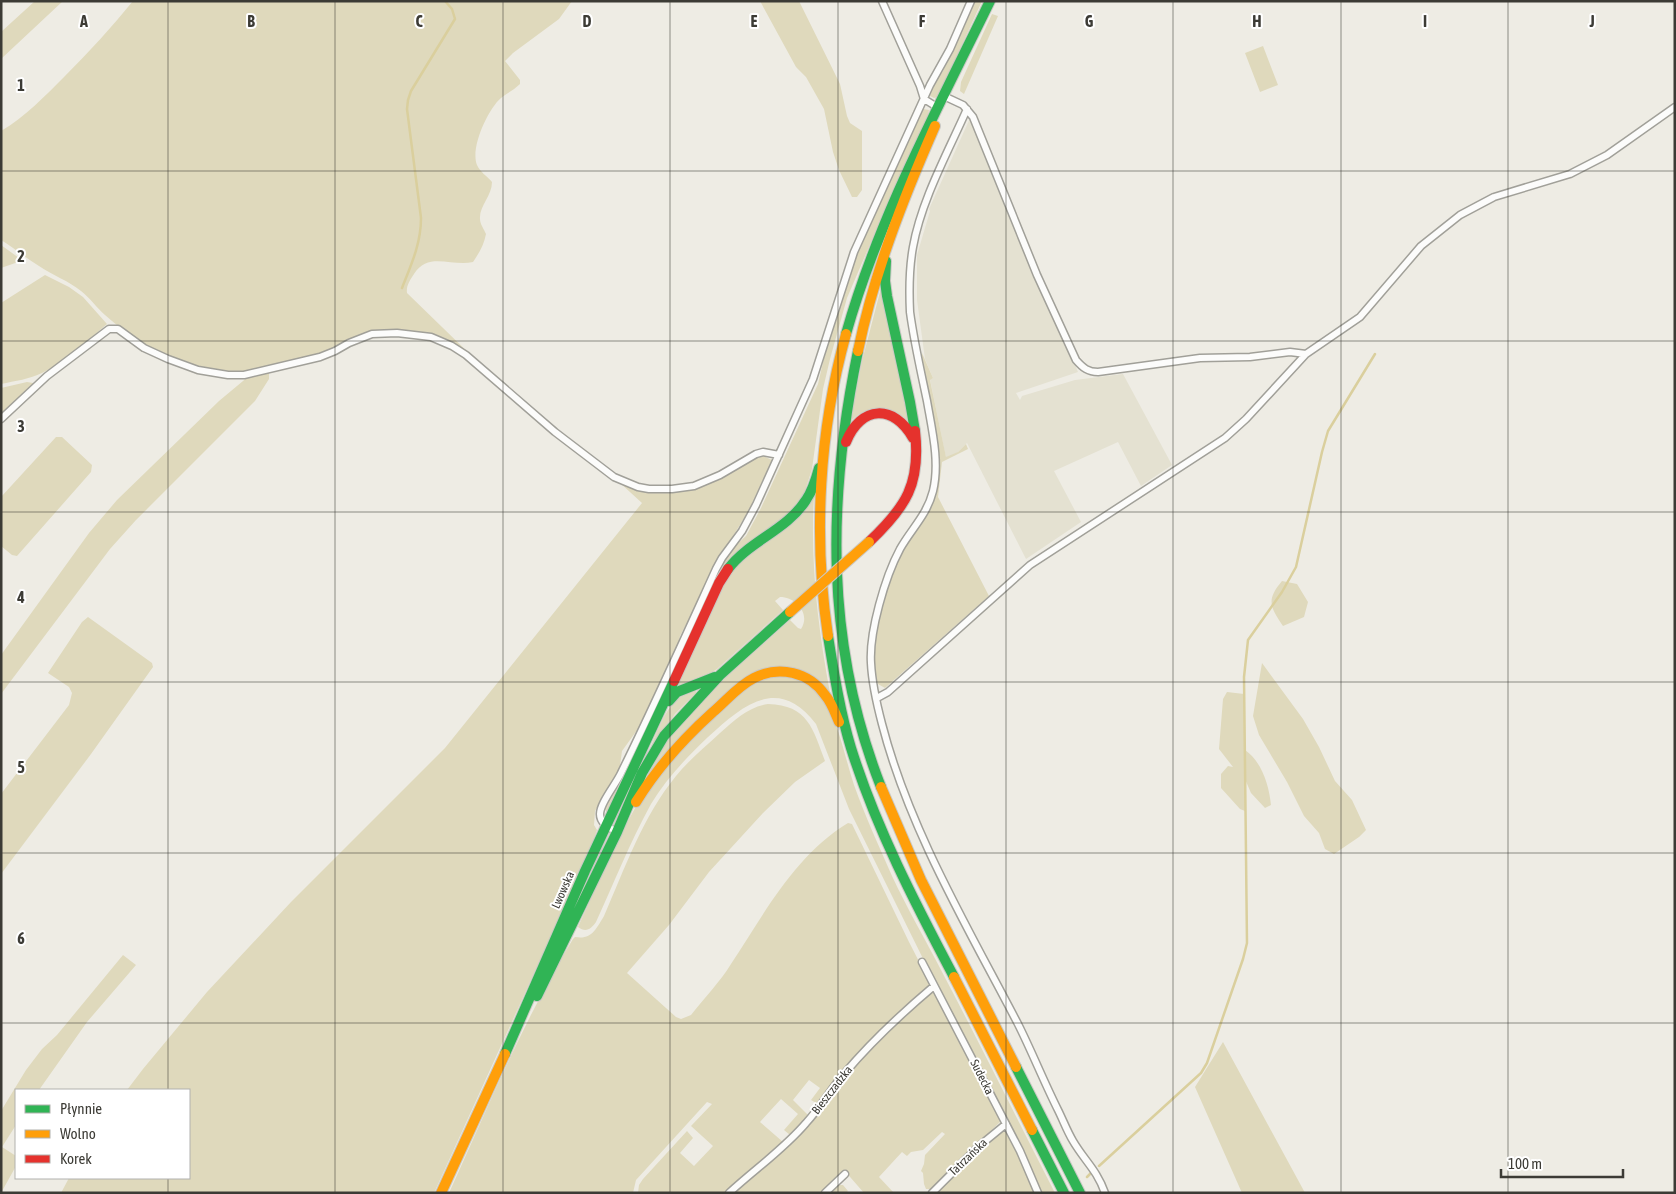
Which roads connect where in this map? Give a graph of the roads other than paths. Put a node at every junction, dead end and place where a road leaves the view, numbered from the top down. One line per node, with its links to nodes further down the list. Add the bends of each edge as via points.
1 (882, 1): 6 (street)
2 (971, 1): 6 (street)
3 (990, 1): 4 (main road)
4 (961, 62): 5 (main road); 7 (main road)
5 (948, 98): 9 (street); 10 (main road, via 910,183)
6 (924, 99): 7 (street); 15 (street, via 854,252 818,365)
7 (937, 106): 14 (main road, via 871,256 854,306 835,380)
8 (1675, 107): 11 (street, via 1607,155 1570,174 1494,197 1460,215 1421,246 1360,316)
9 (968, 109): 11 (street, via 1037,275 1076,360 1085,369 1098,372 1200,358 1290,352); 18 (street, via 928,197 912,248 910,312 931,420 936,474 927,508 888,576 874,626 871,662)
10 (888, 243): 13 (main road, via 887,296); 16 (main road, via 856,356)
11 (1306, 354): 18 (street, via 1225,438 1030,565 888,692)
12 (1, 418): 15 (street, via 47,376 109,329 118,329 168,360 228,375 244,375 320,357 372,334 409,334 431,337 459,350 581,453 614,477 638,487 658,490 694,486 756,454 770,452)
13 (915, 441): 16 (main road, via 901,421 872,413 864,416 852,429); 17 (main road, bridge, via 914,480 894,518)
14 (825, 443): 19 (main road, via 812,490 798,511 783,526 745,552 725,573); 20 (main road, via 821,574 828,643)
15 (778, 455): 21 (street, via 742,531 716,569 620,775 601,808 600,815)
16 (840, 468): 34 (main road, via 837,555 841,627 855,705 872,764 926,889)
17 (720, 675): 19 (main road, via 676,692); 22 (main road, via 664,736 642,773)
18 (877, 698): 35 (street, via 896,771 922,836 1073,1141 1095,1170)
19 (656, 721): 21 (main road, Lwowska)
20 (850, 746): 22 (main road, via 826,695 814,682 789,672 768,672 739,689 681,742 659,767); 33 (main road, via 871,806 904,877)
21 (606, 826): 22 (street); 25 (main road, Lwowska)
22 (617, 832): 25 (main road, Lwowska)
23 (922, 962): 24 (street, Sudecka)
24 (934, 986): 26 (street, Sudecka); 29 (street, Bieszczadzka, via 863,1052 789,1141)
25 (497, 1072): 28 (main road, Lwowska)
26 (1006, 1124): 31 (street, Tatrzańska, via 978,1146); 32 (street, Sudecka)
27 (845, 1174): 30 (street)
28 (441, 1193)
29 (729, 1193)
30 (825, 1193)
31 (932, 1193)
32 (1038, 1193)
33 (1064, 1193)
34 (1080, 1193)
35 (1106, 1193)

